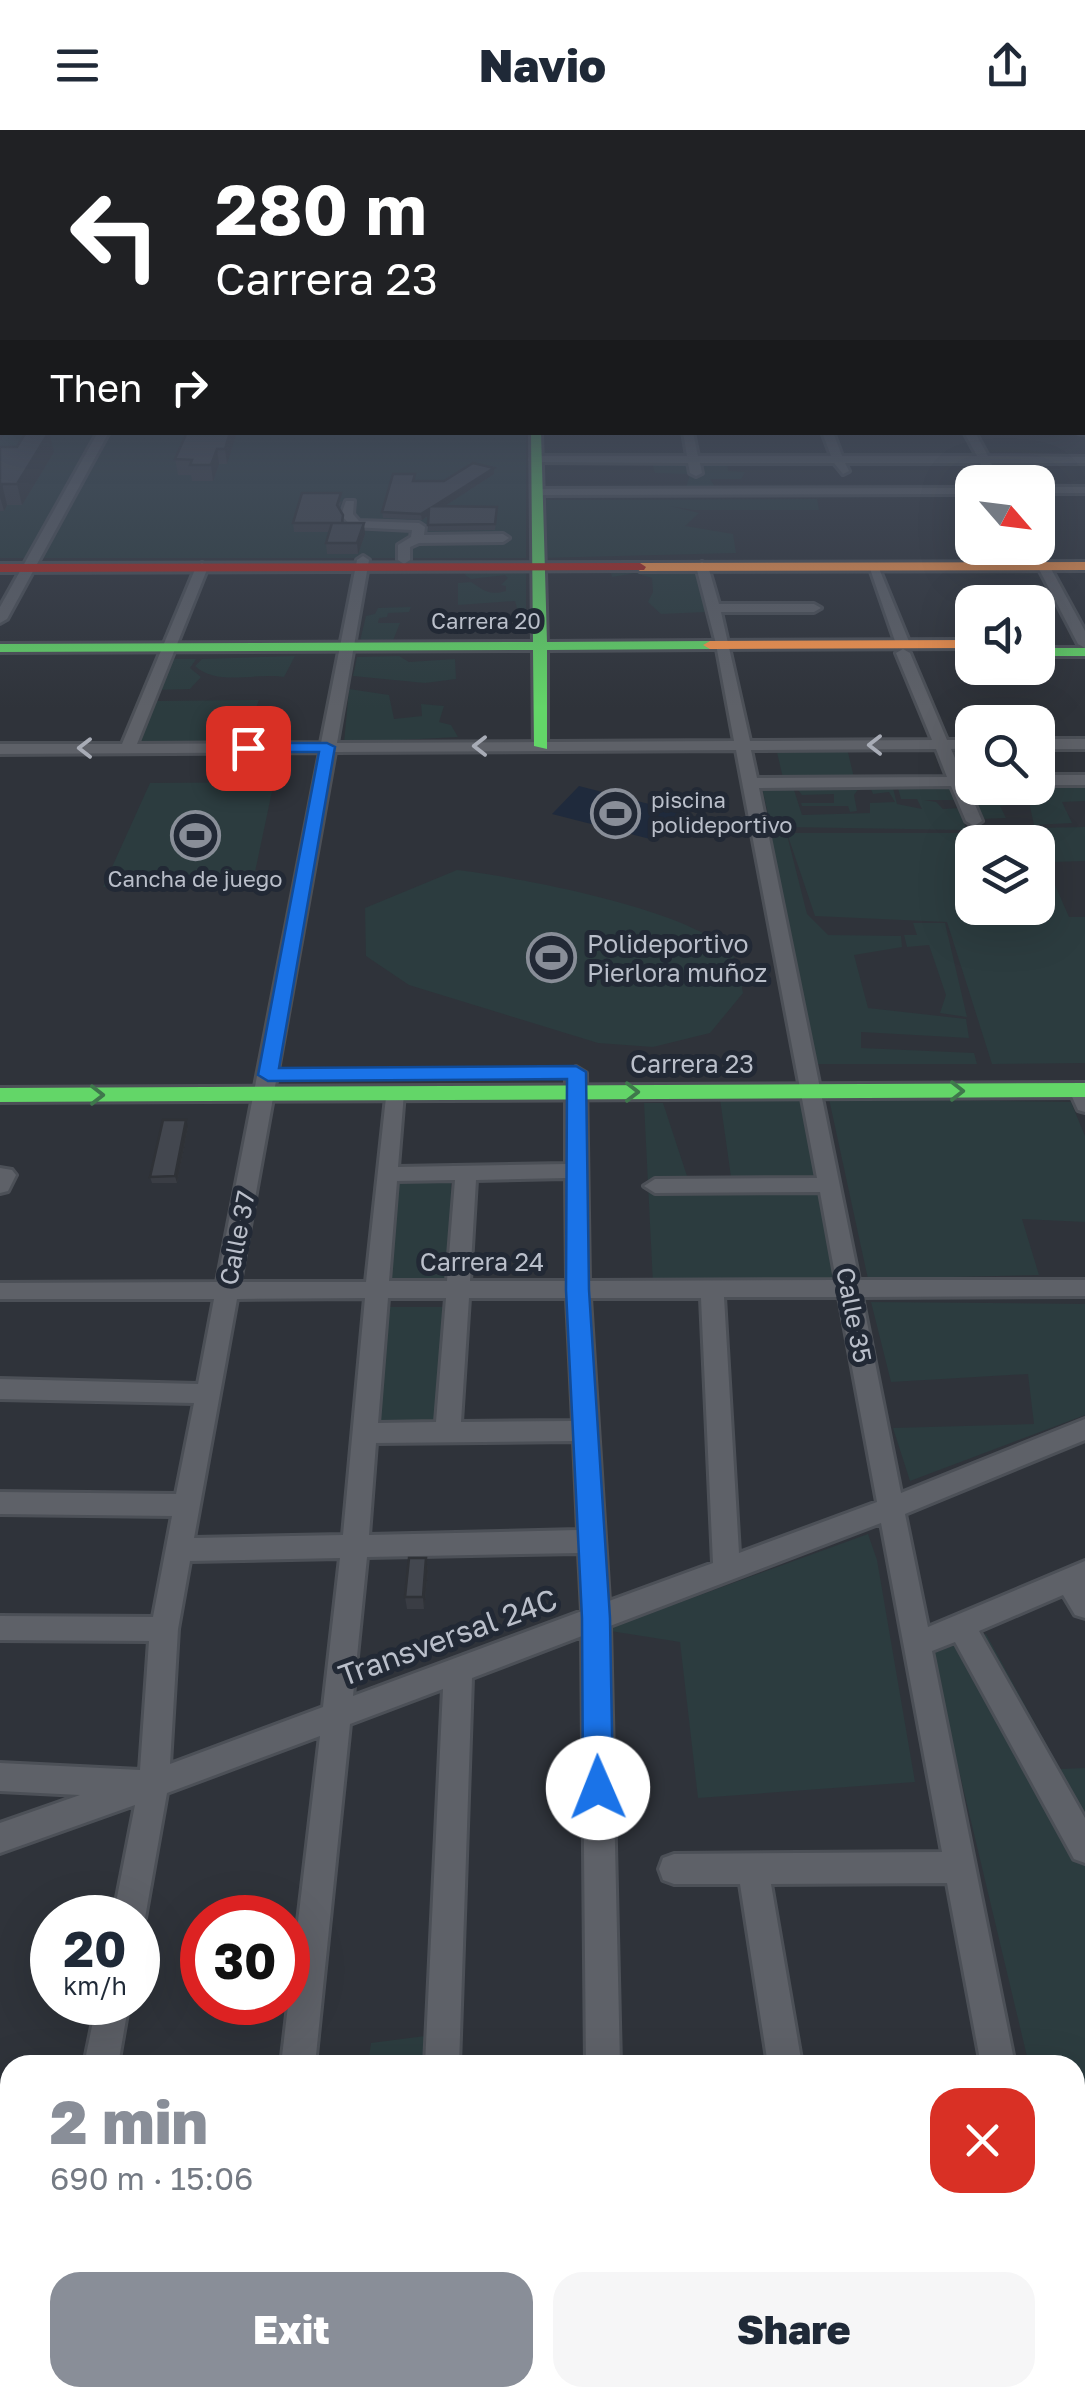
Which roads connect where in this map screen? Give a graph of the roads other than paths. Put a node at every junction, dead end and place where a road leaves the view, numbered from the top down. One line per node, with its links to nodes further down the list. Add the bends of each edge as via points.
1 (69, 495): 13 (street)
2 (538, 495): 15 (main road)
3 (350, 504): 5 (street, via 347,515 356,524 419,527)
4 (503, 538): 5 (street)
5 (418, 539): 9 (street, via 404,545)
6 (1055, 558): 7 (main road)
7 (1085, 558)
8 (955, 559): 15 (main road)
9 (404, 560): 14 (main road); 15 (main road)
10 (1055, 561): 19 (main road)
11 (955, 562): 18 (main road)
12 (0, 564): 13 (main road)
13 (31, 564): 14 (main road); 20 (main road); 23 (street)
14 (362, 564): 15 (main road); 20 (main road); 31 (street, Calle 37)
15 (537, 564): 17 (main road); 32 (main road)
16 (1044, 565): 26 (street)
17 (702, 566): 18 (main road); 21 (street, Calle 35)
18 (872, 566): 29 (street)
19 (1085, 566)
20 (202, 568): 33 (street)
21 (712, 608): 22 (street); 28 (street, Calle 35)
22 (814, 608)
23 (0, 618)
24 (955, 645): 29 (main road, Carrera 20)
25 (1055, 645): 26 (main road)
26 (1085, 647): 30 (main road)
27 (0, 648): 33 (main road, Carrera 20)
28 (724, 648): 29 (main road, Carrera 20); 32 (main road, Carrera 20); 40 (street, Calle 35)
29 (903, 649): 34 (main road, Carrera 20); 36 (street)
30 (1055, 650)
31 (346, 651): 32 (main road, Carrera 20); 33 (main road, Carrera 20); 42 (street, Calle 37)
32 (539, 651): 41 (main road)
33 (165, 652): 35 (main road, Carrera 20); 44 (street)
34 (955, 652)
35 (0, 657)
36 (942, 744): 37 (street); 40 (street, one-way to 40); 45 (street)
37 (955, 744)
38 (1055, 744): 39 (street)
39 (1085, 744)
40 (743, 745): 41 (street); 49 (street, Calle 35)
41 (542, 746): 42 (street, one-way to 42)
42 (327, 747): 44 (street); 55 (street, Calle 37)
43 (0, 748): 44 (street, one-way to 43)
44 (128, 748)
45 (955, 766)
46 (1055, 780): 47 (street)
47 (1085, 780)
48 (955, 781): 49 (street)
49 (750, 783): 53 (street, Calle 35)
50 (970, 805): 51 (street)
51 (974, 821)
52 (0, 1076): 55 (main road, Carrera 23)
53 (809, 1081): 54 (main road, Carrera 23); 56 (main road, Carrera 23); 63 (street, Calle 35)
54 (576, 1082): 55 (main road, Carrera 23); 57 (main road, Carrera 23); 59 (street)
55 (266, 1085): 57 (main road, Carrera 23); 58 (main road, Carrera 23, one-way to 55); 73 (street, Calle 37)
56 (1083, 1089)
57 (394, 1093): 60 (street)
58 (0, 1096)
59 (576, 1172): 61 (street); 71 (street)
60 (390, 1174): 61 (street); 69 (street)
61 (466, 1174): 70 (street)
62 (0, 1175): 64 (street)
63 (829, 1185): 65 (street); 68 (street, Calle 35)
64 (0, 1186)
65 (655, 1186)
66 (1085, 1288): 68 (street, Carrera 24)
67 (712, 1289): 68 (street, Carrera 24); 71 (street, Carrera 24); 86 (street)
68 (849, 1289): 82 (street, Calle 35)
69 (380, 1290): 70 (street, Carrera 24); 73 (street, Carrera 24); 79 (street)
70 (457, 1290): 71 (street, Carrera 24); 77 (street)
71 (578, 1290): 78 (street)
72 (0, 1291): 73 (street, Carrera 24)
73 (228, 1291): 75 (street, Calle 37)
74 (0, 1389): 75 (street)
75 (208, 1394): 81 (street, Calle 37)
76 (1085, 1429): 82 (street, Transversal 24C)
77 (448, 1430): 78 (street); 79 (street)
78 (584, 1432): 83 (street)
79 (365, 1433): 84 (street)
80 (0, 1503): 81 (street)
81 (187, 1505): 85 (street, Calle 37)
82 (891, 1508): 86 (street, Transversal 24C); 92 (street, Calle 35)
83 (592, 1541): 84 (street); 88 (street)
84 (355, 1544): 85 (street); 94 (street)
85 (178, 1550): 91 (street, Calle 37)
86 (728, 1569): 88 (street, Transversal 24C)
87 (1080, 1587): 89 (street)
88 (596, 1618): 93 (street, Transversal 24C); 107 (street)
89 (960, 1626): 92 (street); 98 (street)
90 (0, 1628): 91 (street)
91 (164, 1628): 96 (street, Calle 37)
92 (917, 1645): 99 (street, Calle 35)
93 (458, 1668): 94 (street, Transversal 24C); 106 (street)
94 (336, 1714): 96 (street, Transversal 24C); 105 (street)
95 (0, 1777): 96 (street)
96 (154, 1784): 97 (street, Transversal 24C); 102 (street, Calle 37)
97 (0, 1838)
98 (1085, 1848)
99 (960, 1867): 101 (street); 109 (street, Calle 35)
100 (674, 1869): 101 (street)
101 (752, 1869): 108 (street)
102 (133, 1895)
103 (109, 2025): 104 (street)
104 (103, 2055)
105 (299, 2055)
106 (442, 2055)
107 (603, 2055)
108 (782, 2055)
109 (996, 2055)

